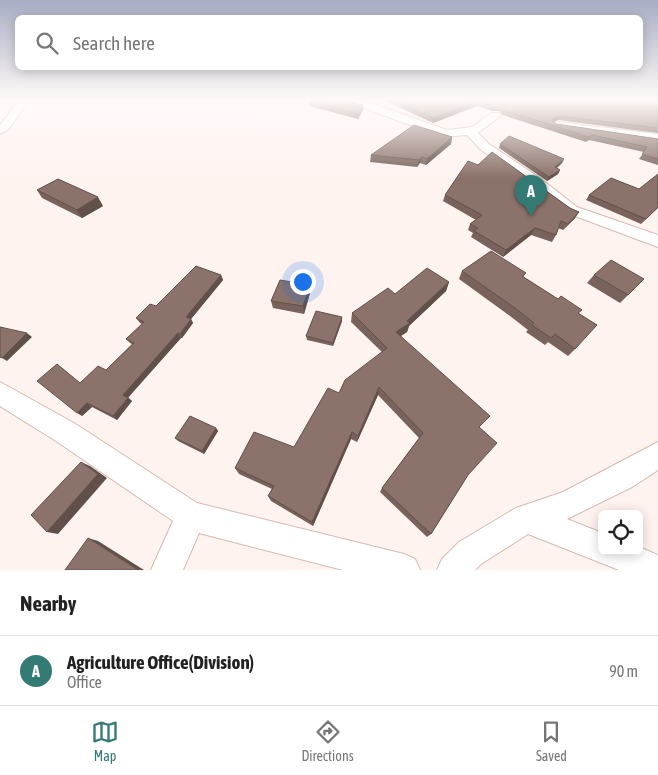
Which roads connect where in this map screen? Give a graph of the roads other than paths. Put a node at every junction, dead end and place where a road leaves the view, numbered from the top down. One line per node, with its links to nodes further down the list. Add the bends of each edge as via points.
1 (423, 126): 4 (street, via 446,134)
2 (482, 126): 4 (street)
3 (563, 126): 5 (street)
4 (470, 132): 6 (street, via 485,148 572,210)
5 (658, 138)
6 (658, 241)
7 (0, 393): 9 (street)
8 (658, 455): 10 (street, via 566,504)
9 (191, 516): 13 (street); 14 (street)
10 (526, 518): 11 (street); 15 (street, via 470,553)
11 (598, 546)
12 (620, 555): 16 (street)
13 (167, 570)
14 (404, 570)
15 (452, 570)
16 (656, 570)

